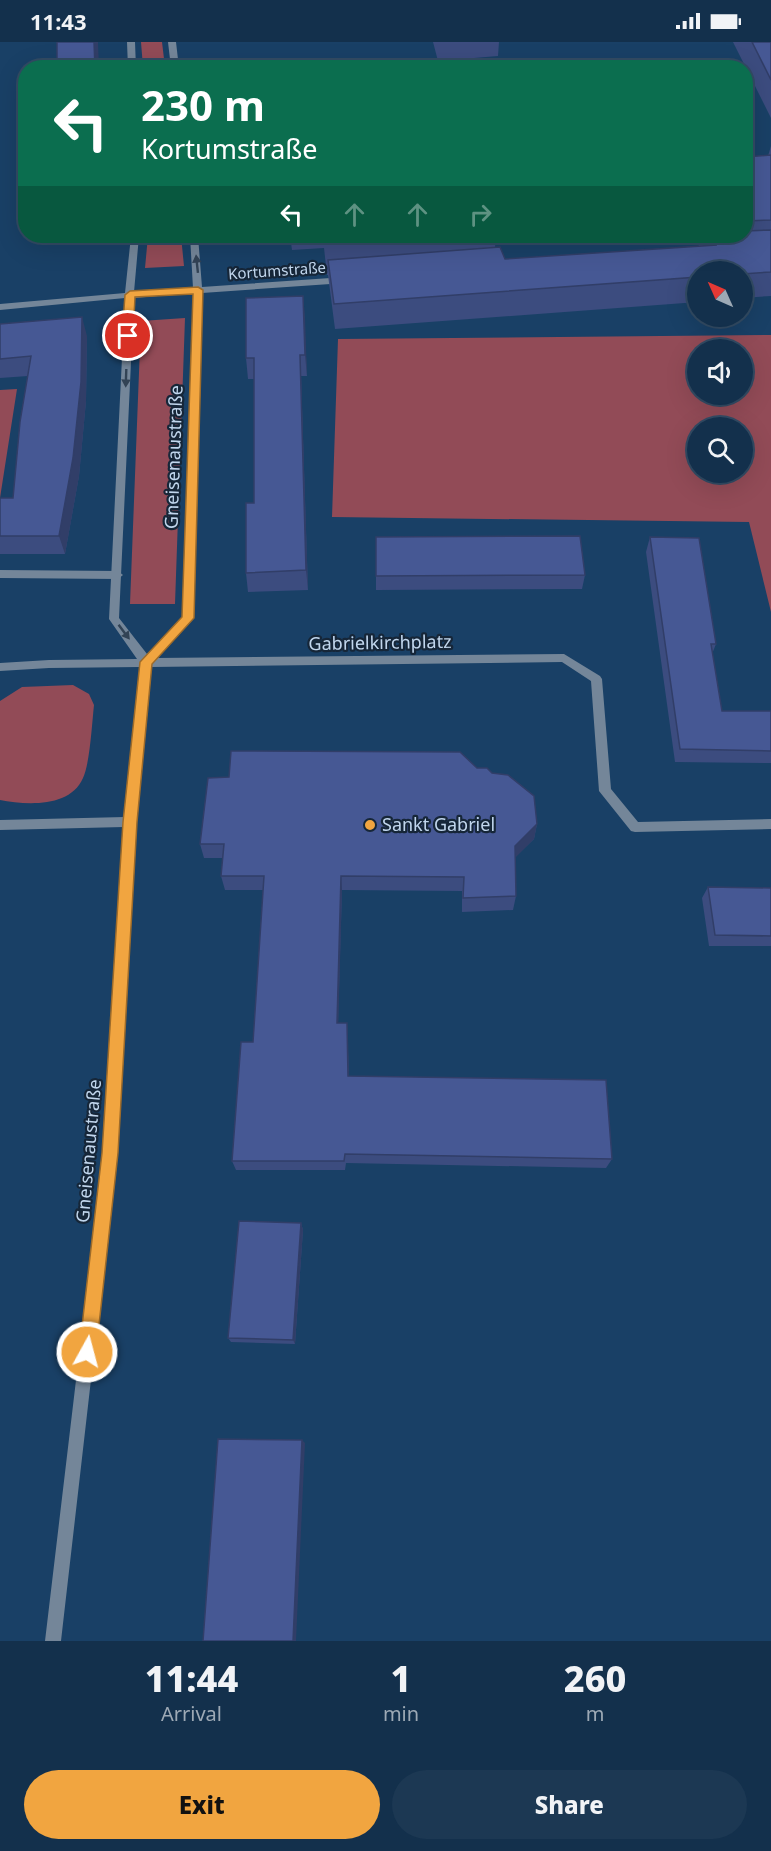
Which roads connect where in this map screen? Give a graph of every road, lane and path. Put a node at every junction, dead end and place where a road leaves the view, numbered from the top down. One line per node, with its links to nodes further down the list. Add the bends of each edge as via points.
1 (131, 42): 3 (street)
2 (172, 42): 4 (street)
3 (132, 60)
4 (174, 60)
5 (134, 243): 9 (street)
6 (195, 243): 8 (street, Gneisenaustraße, one-way to 6)
7 (351, 279): 8 (street, Kortumstraße)
8 (198, 290): 9 (street, Kortumstraße); 13 (street, Gneisenaustraße, via 188,618)
9 (130, 295): 10 (street, Kortumstraße); 12 (street, one-way to 12)
10 (0, 307)
11 (0, 574): 12 (street)
12 (118, 575): 13 (street, one-way to 13, via 114,619)
13 (146, 662): 14 (street, Gabrielkirchplatz); 15 (street, Gneisenaustraße); 16 (street, Gabrielkirchplatz, via 564,658 596,678 605,791 635,827)
14 (0, 667)
15 (130, 822): 17 (street); 18 (street, Gneisenaustraße, via 110,1153)
16 (771, 824)
17 (0, 825)
18 (53, 1641)

